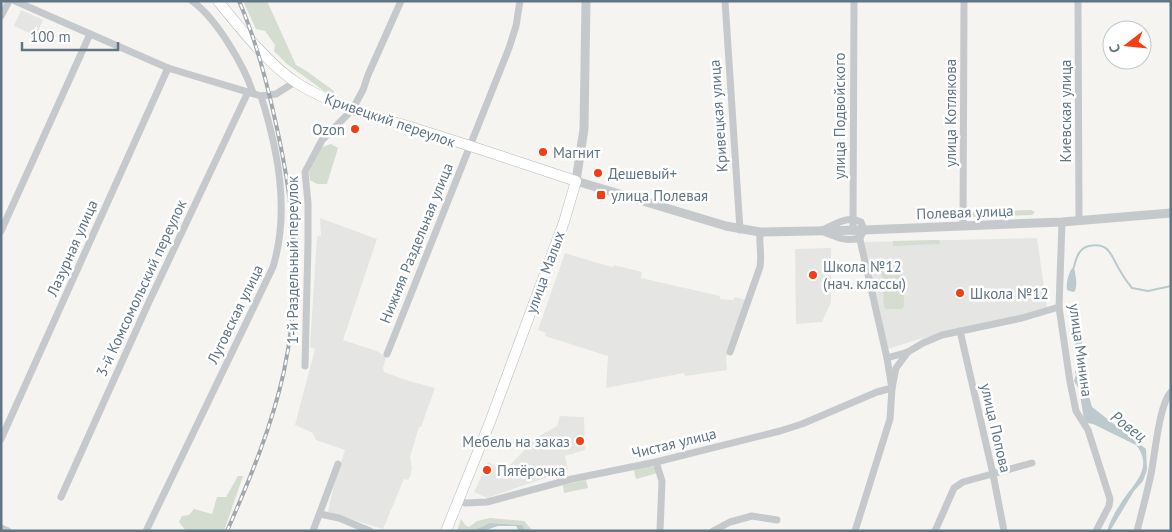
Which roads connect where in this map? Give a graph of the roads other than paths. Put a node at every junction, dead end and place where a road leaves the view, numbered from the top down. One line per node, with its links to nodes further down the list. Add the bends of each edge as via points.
1 (9, 1): 12 (street)
2 (15, 1): 13 (street)
3 (192, 1): 16 (street, via 212,20 234,52 249,79)
4 (218, 1): 15 (main road, Кривецкий переулок, via 255,44)
5 (401, 1): 18 (street, 1-й Раздельный переулок)
6 (520, 1): 19 (street, Нижняя Раздельная улица, via 509,48)
7 (586, 1): 20 (street, улица Малых, via 584,129)
8 (725, 1): 26 (street, Кривецкая улица)
9 (854, 1): 22 (street, улица Подвойского)
10 (964, 1): 25 (street, улица Котлякова)
11 (1078, 1): 23 (street, Киевская улица)
12 (1, 16)
13 (90, 34): 14 (street); 27 (street)
14 (168, 68): 16 (street); 40 (street, Лазурная улица)
15 (295, 82): 17 (street, via 276,94); 18 (main road, Кривецкий переулок)
16 (251, 92): 17 (street); 45 (street, 3-й Комсомольский переулок, via 148,304)
17 (261, 96): 51 (street, Луговская улица, via 279,171 278,249 273,267)
18 (352, 110): 19 (main road, Кривецкий переулок); 37 (street, 1-й Раздельный переулок, via 322,140 305,172 308,203)
19 (469, 146): 20 (main road, Кривецкий переулок); 35 (street, Нижняя Раздельная улица)
20 (576, 181): 26 (street, Полевая улица); 46 (main road, улица Малых, via 564,222)
21 (1171, 214): 23 (street, Полевая улица)
22 (852, 220): 28 (street, via 843,220); 30 (street, улица Подвойского); 30 (street, via 861,222)
23 (1079, 221): 24 (street, Полевая улица)
24 (1062, 222): 25 (street, Полевая улица); 31 (street, улица Минина)
25 (963, 226): 30 (street, Полевая улица)
26 (740, 230): 29 (street, Полевая улица)
27 (1, 231)
28 (820, 231): 29 (street, Полевая улица); 30 (street, Полевая улица)
29 (760, 232): 33 (street, via 760,267)
30 (858, 232): 36 (street, улица Подвойского)
31 (1059, 307): 32 (street); 60 (street, улица Минина, via 1076,411 1088,430 1110,499)
32 (960, 331): 34 (street, via 933,339); 44 (street, улица Попова)
33 (730, 352)
34 (908, 352): 36 (street); 38 (street, via 896,368)
35 (387, 354)
36 (888, 358): 38 (street, улица Подвойского)
37 (306, 366)
38 (892, 388): 41 (street, Чистая улица, via 795,426); 57 (street, via 890,419)
39 (1171, 392): 61 (street, via 1161,418)
40 (1, 439)
41 (656, 462): 46 (street, Чистая улица, via 487,502); 55 (street, via 662,481)
42 (1032, 463): 44 (street)
43 (338, 464): 47 (street)
44 (993, 474): 58 (street, via 963,482 954,488); 59 (street, улица Попова)
45 (61, 497)
46 (458, 501): 54 (main road, улица Малых)
47 (320, 514): 52 (street); 53 (street, via 340,518)
48 (777, 520): 56 (street, via 752,516)
49 (1, 528): 50 (street)
50 (8, 531)
51 (146, 531)
52 (313, 531)
53 (370, 531)
54 (446, 531)
55 (660, 531)
56 (713, 531)
57 (855, 531)
58 (935, 531)
59 (1004, 531)
60 (1096, 531)
61 (1137, 531)

